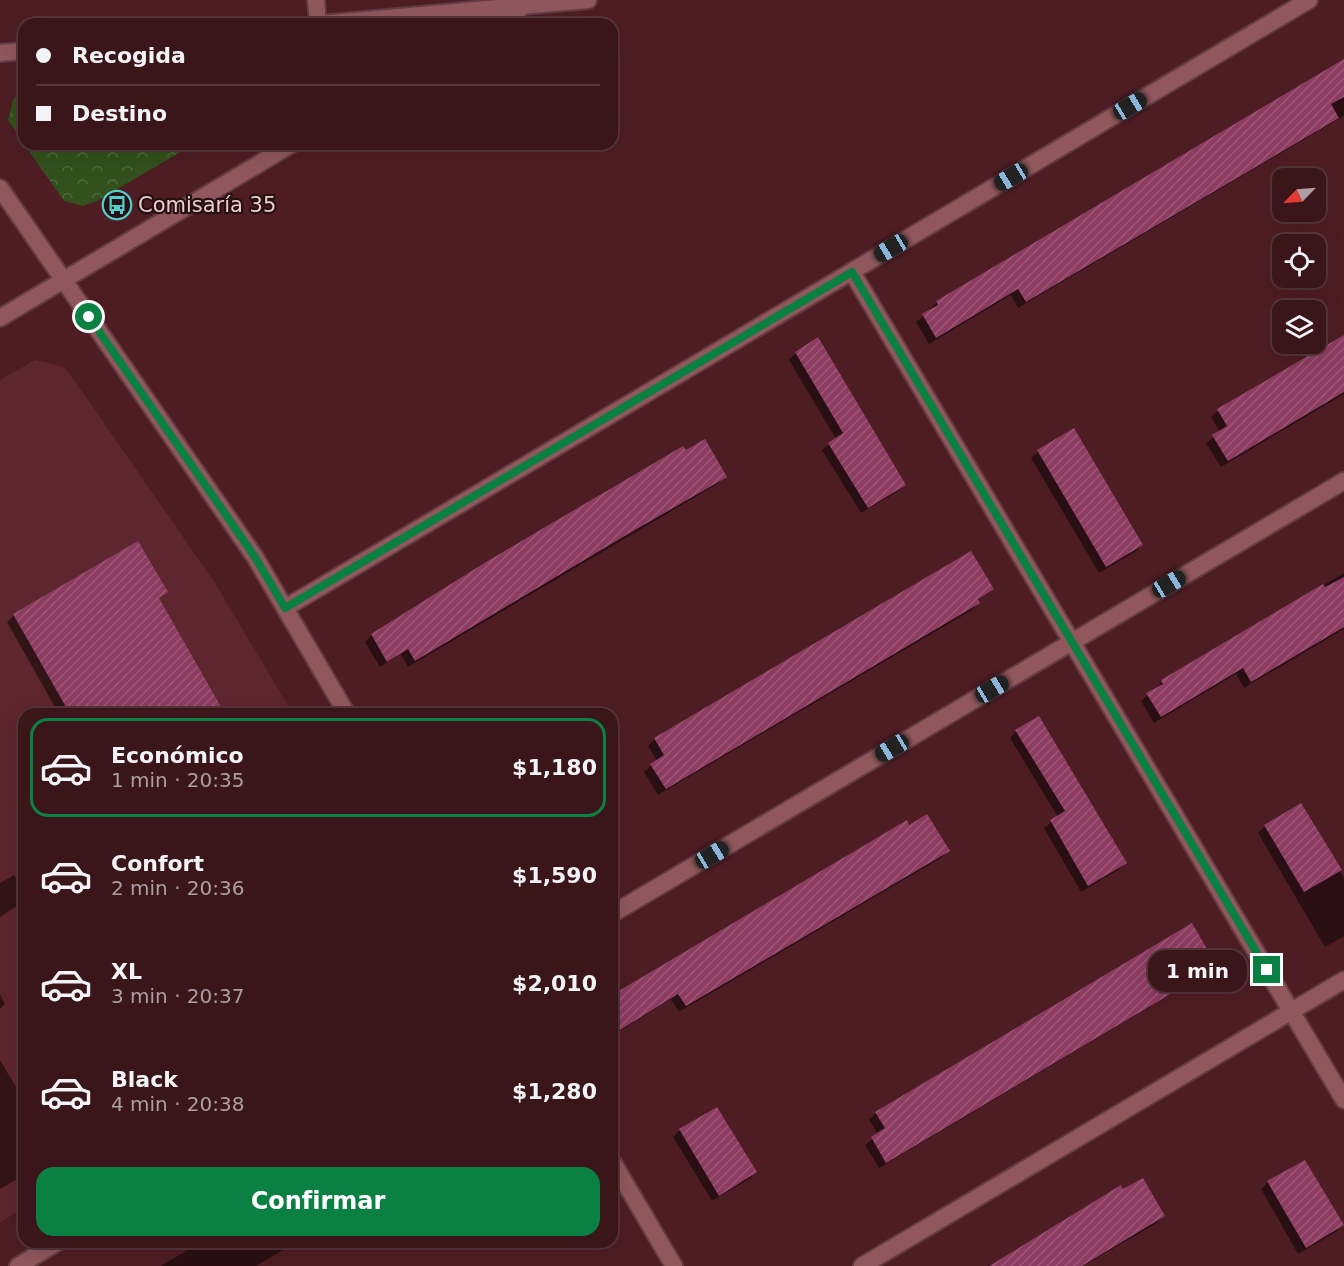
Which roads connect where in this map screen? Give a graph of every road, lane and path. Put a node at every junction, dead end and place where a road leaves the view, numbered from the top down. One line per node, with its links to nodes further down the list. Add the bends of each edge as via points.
1 (316, 0): 5 (street)
2 (588, 0): 4 (street)
3 (1309, 0): 12 (street)
4 (524, 6): 6 (street); 7 (street)
5 (318, 18)
6 (387, 18)
7 (504, 18)
8 (18, 52): 9 (street)
9 (0, 53)
10 (282, 150): 13 (street)
11 (0, 188): 13 (street)
12 (852, 272): 16 (street); 17 (street)
13 (63, 280): 14 (street); 16 (street, via 255,557)
14 (0, 318)
15 (1344, 480): 17 (street)
16 (285, 608): 18 (street)
17 (1072, 642): 19 (street); 21 (street)
18 (343, 708)
19 (618, 910)
20 (1344, 980): 21 (street)
21 (1292, 1011): 22 (street); 27 (street)
22 (1344, 1100)
23 (618, 1171): 26 (street)
24 (48, 1248): 25 (street)
25 (18, 1266)
26 (674, 1266)
27 (862, 1266)

